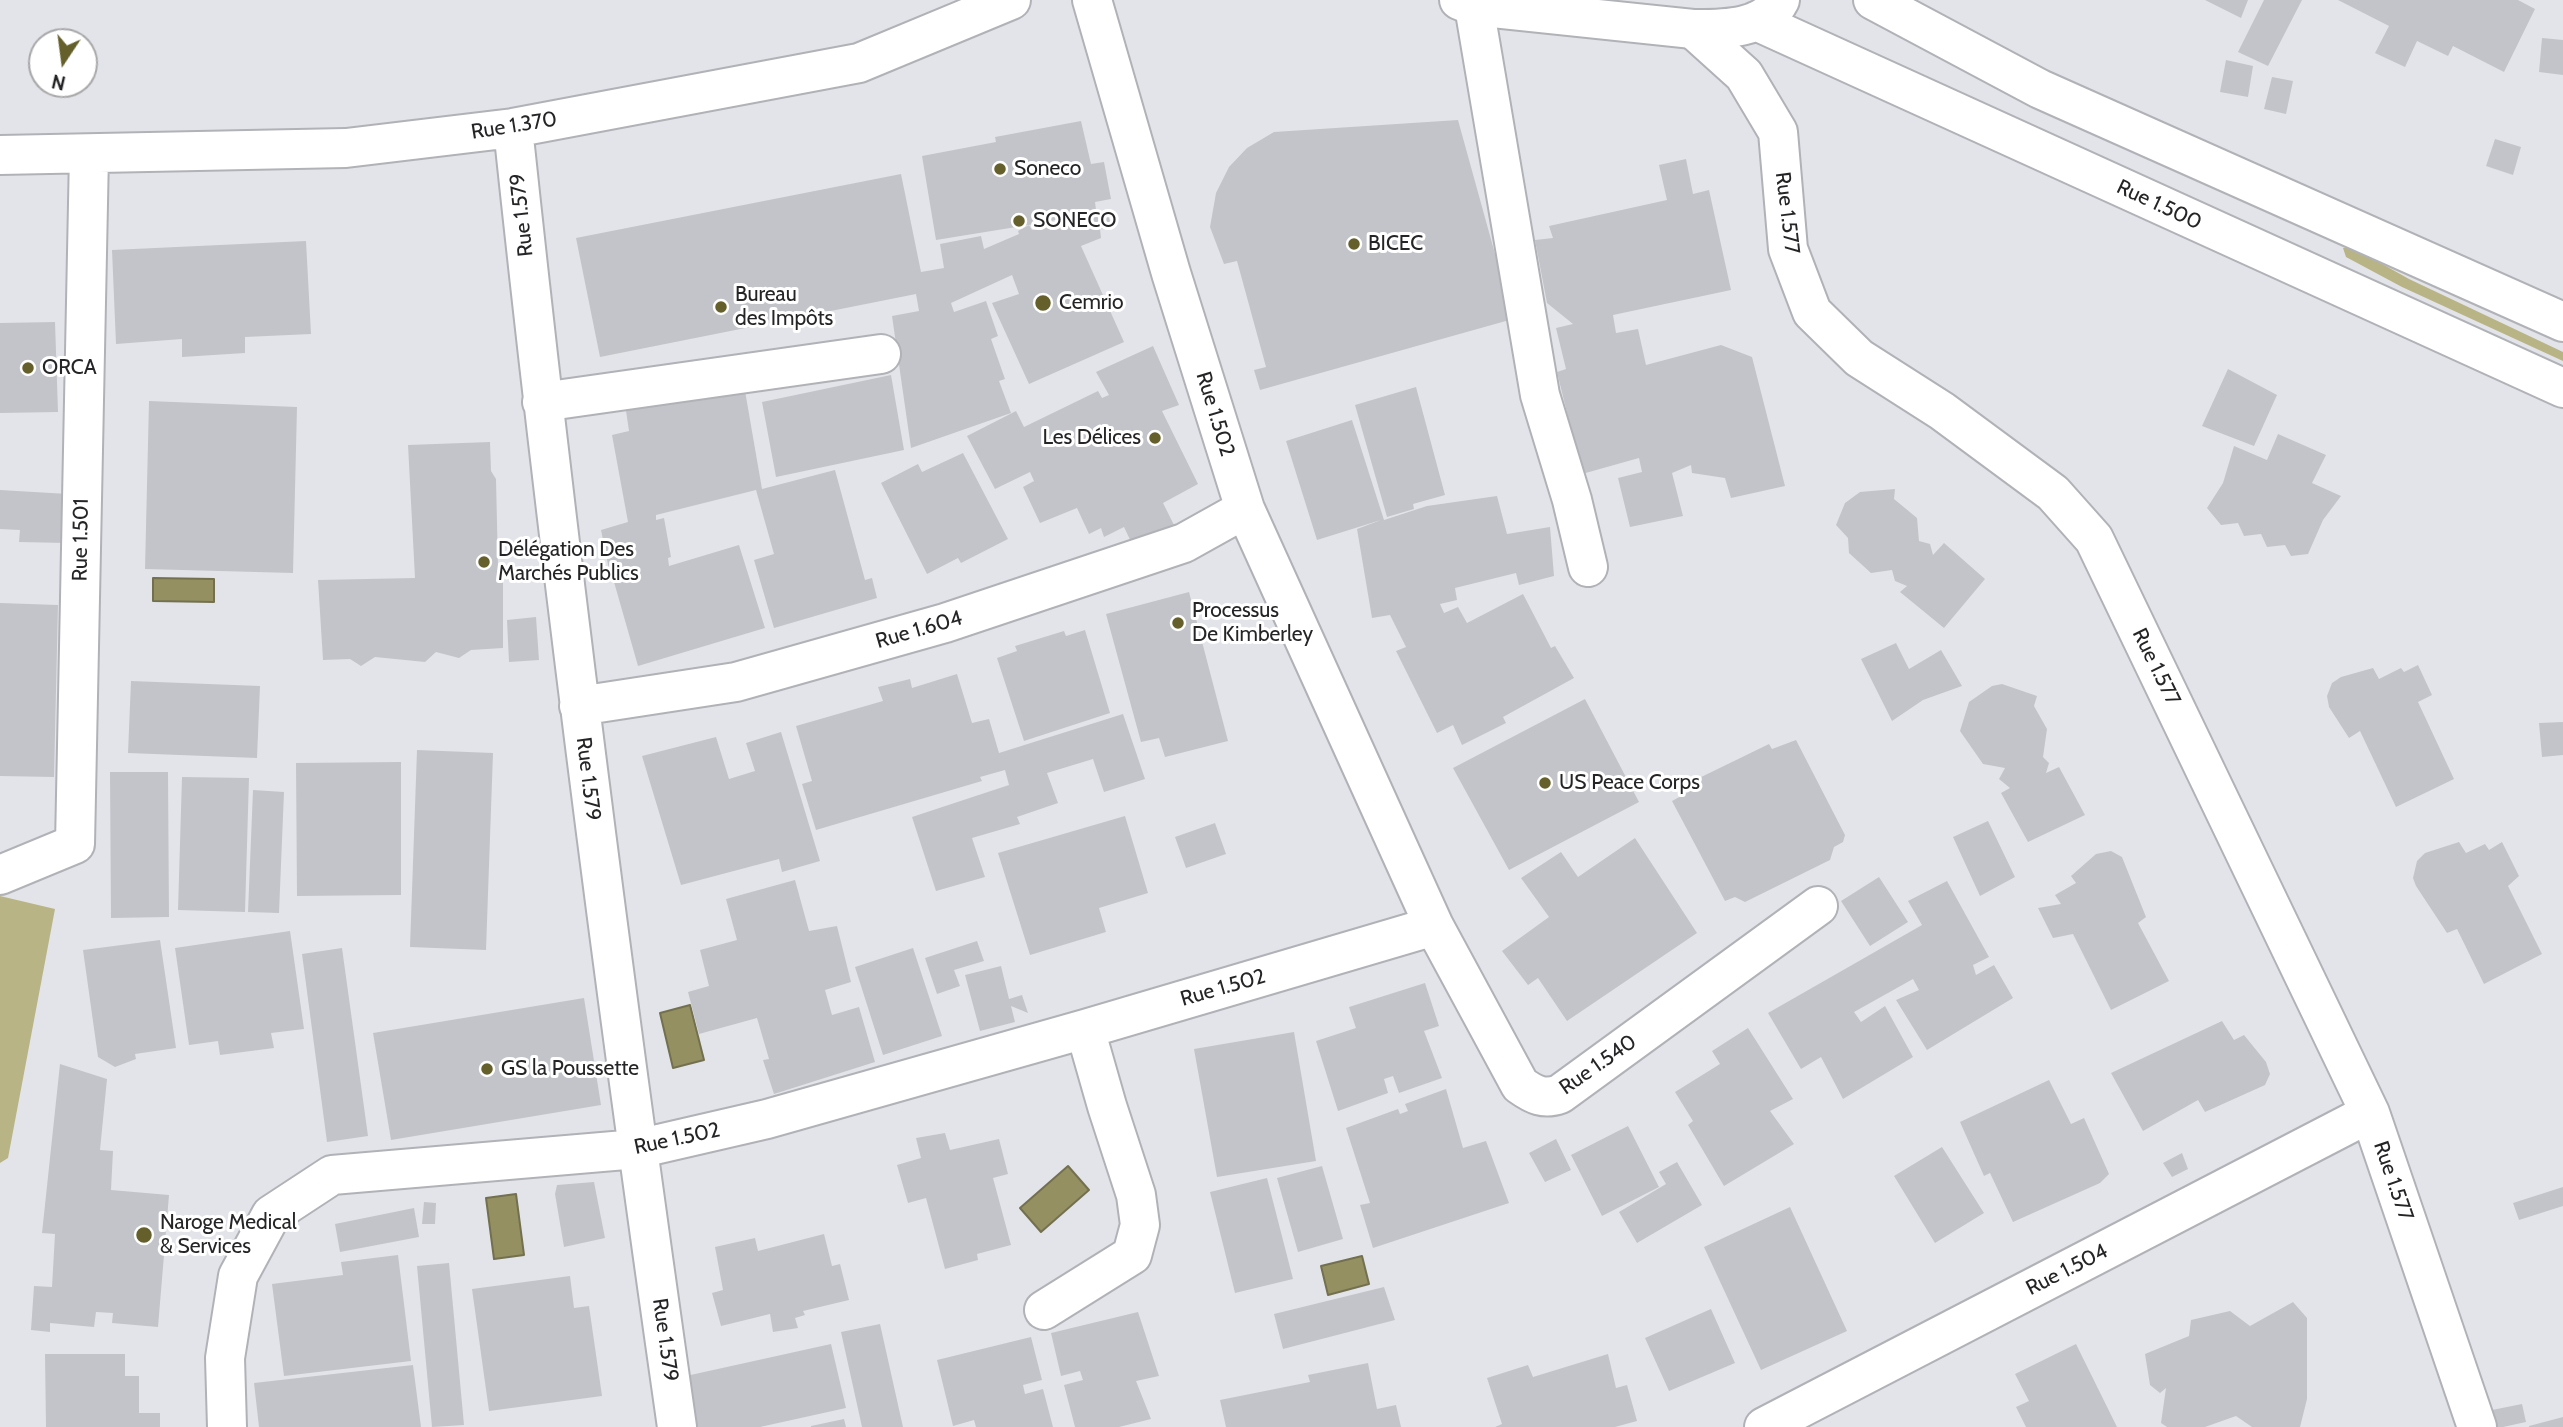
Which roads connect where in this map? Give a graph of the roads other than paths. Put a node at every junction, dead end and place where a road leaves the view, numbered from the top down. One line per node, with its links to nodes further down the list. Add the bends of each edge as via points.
1 (1011, 0): 7 (street, Rue 1.370, via 859,63)
2 (1092, 0): 14 (street, Rue 1.502)
3 (1873, 0): 10 (street, via 2040,89)
4 (1467, 3): 6 (street); 15 (street, via 1540,395)
5 (1768, 10): 6 (street, via 1728,30); 12 (street, Rue 1.500)
6 (1693, 29): 21 (street, Rue 1.577, via 1744,75 1778,132 1788,249 1812,312 1859,358 1942,411 2053,493 2094,539)
7 (513, 128): 8 (street, Rue 1.370, via 346,148); 13 (street, Rue 1.579)
8 (89, 154): 9 (street, Rue 1.370); 17 (street, Rue 1.501, via 75,844)
9 (0, 155)
10 (2563, 322)
11 (881, 354): 13 (street)
12 (2563, 388)
13 (542, 402): 16 (street, Rue 1.579)
14 (1245, 509): 16 (street, Rue 1.604, via 1184,543 945,623 736,682); 19 (street, Rue 1.502)
15 (1588, 567)
16 (579, 706): 22 (street, Rue 1.579)
17 (0, 876)
18 (1818, 906): 19 (street, Rue 1.540, via 1549,1098 1533,1095 1520,1085)
19 (1434, 926): 20 (street, Rue 1.502)
20 (1086, 1029): 22 (street, Rue 1.502, via 767,1119); 23 (street, via 1136,1195 1140,1225 1132,1255)
21 (2370, 1113): 26 (street, Rue 1.504); 27 (street, Rue 1.577)
22 (637, 1149): 24 (street, Rue 1.502, via 332,1175 271,1215 237,1276 225,1358); 25 (street, Rue 1.579)
23 (1044, 1310)
24 (227, 1427)
25 (677, 1427)
26 (1764, 1427)
27 (2477, 1427)

